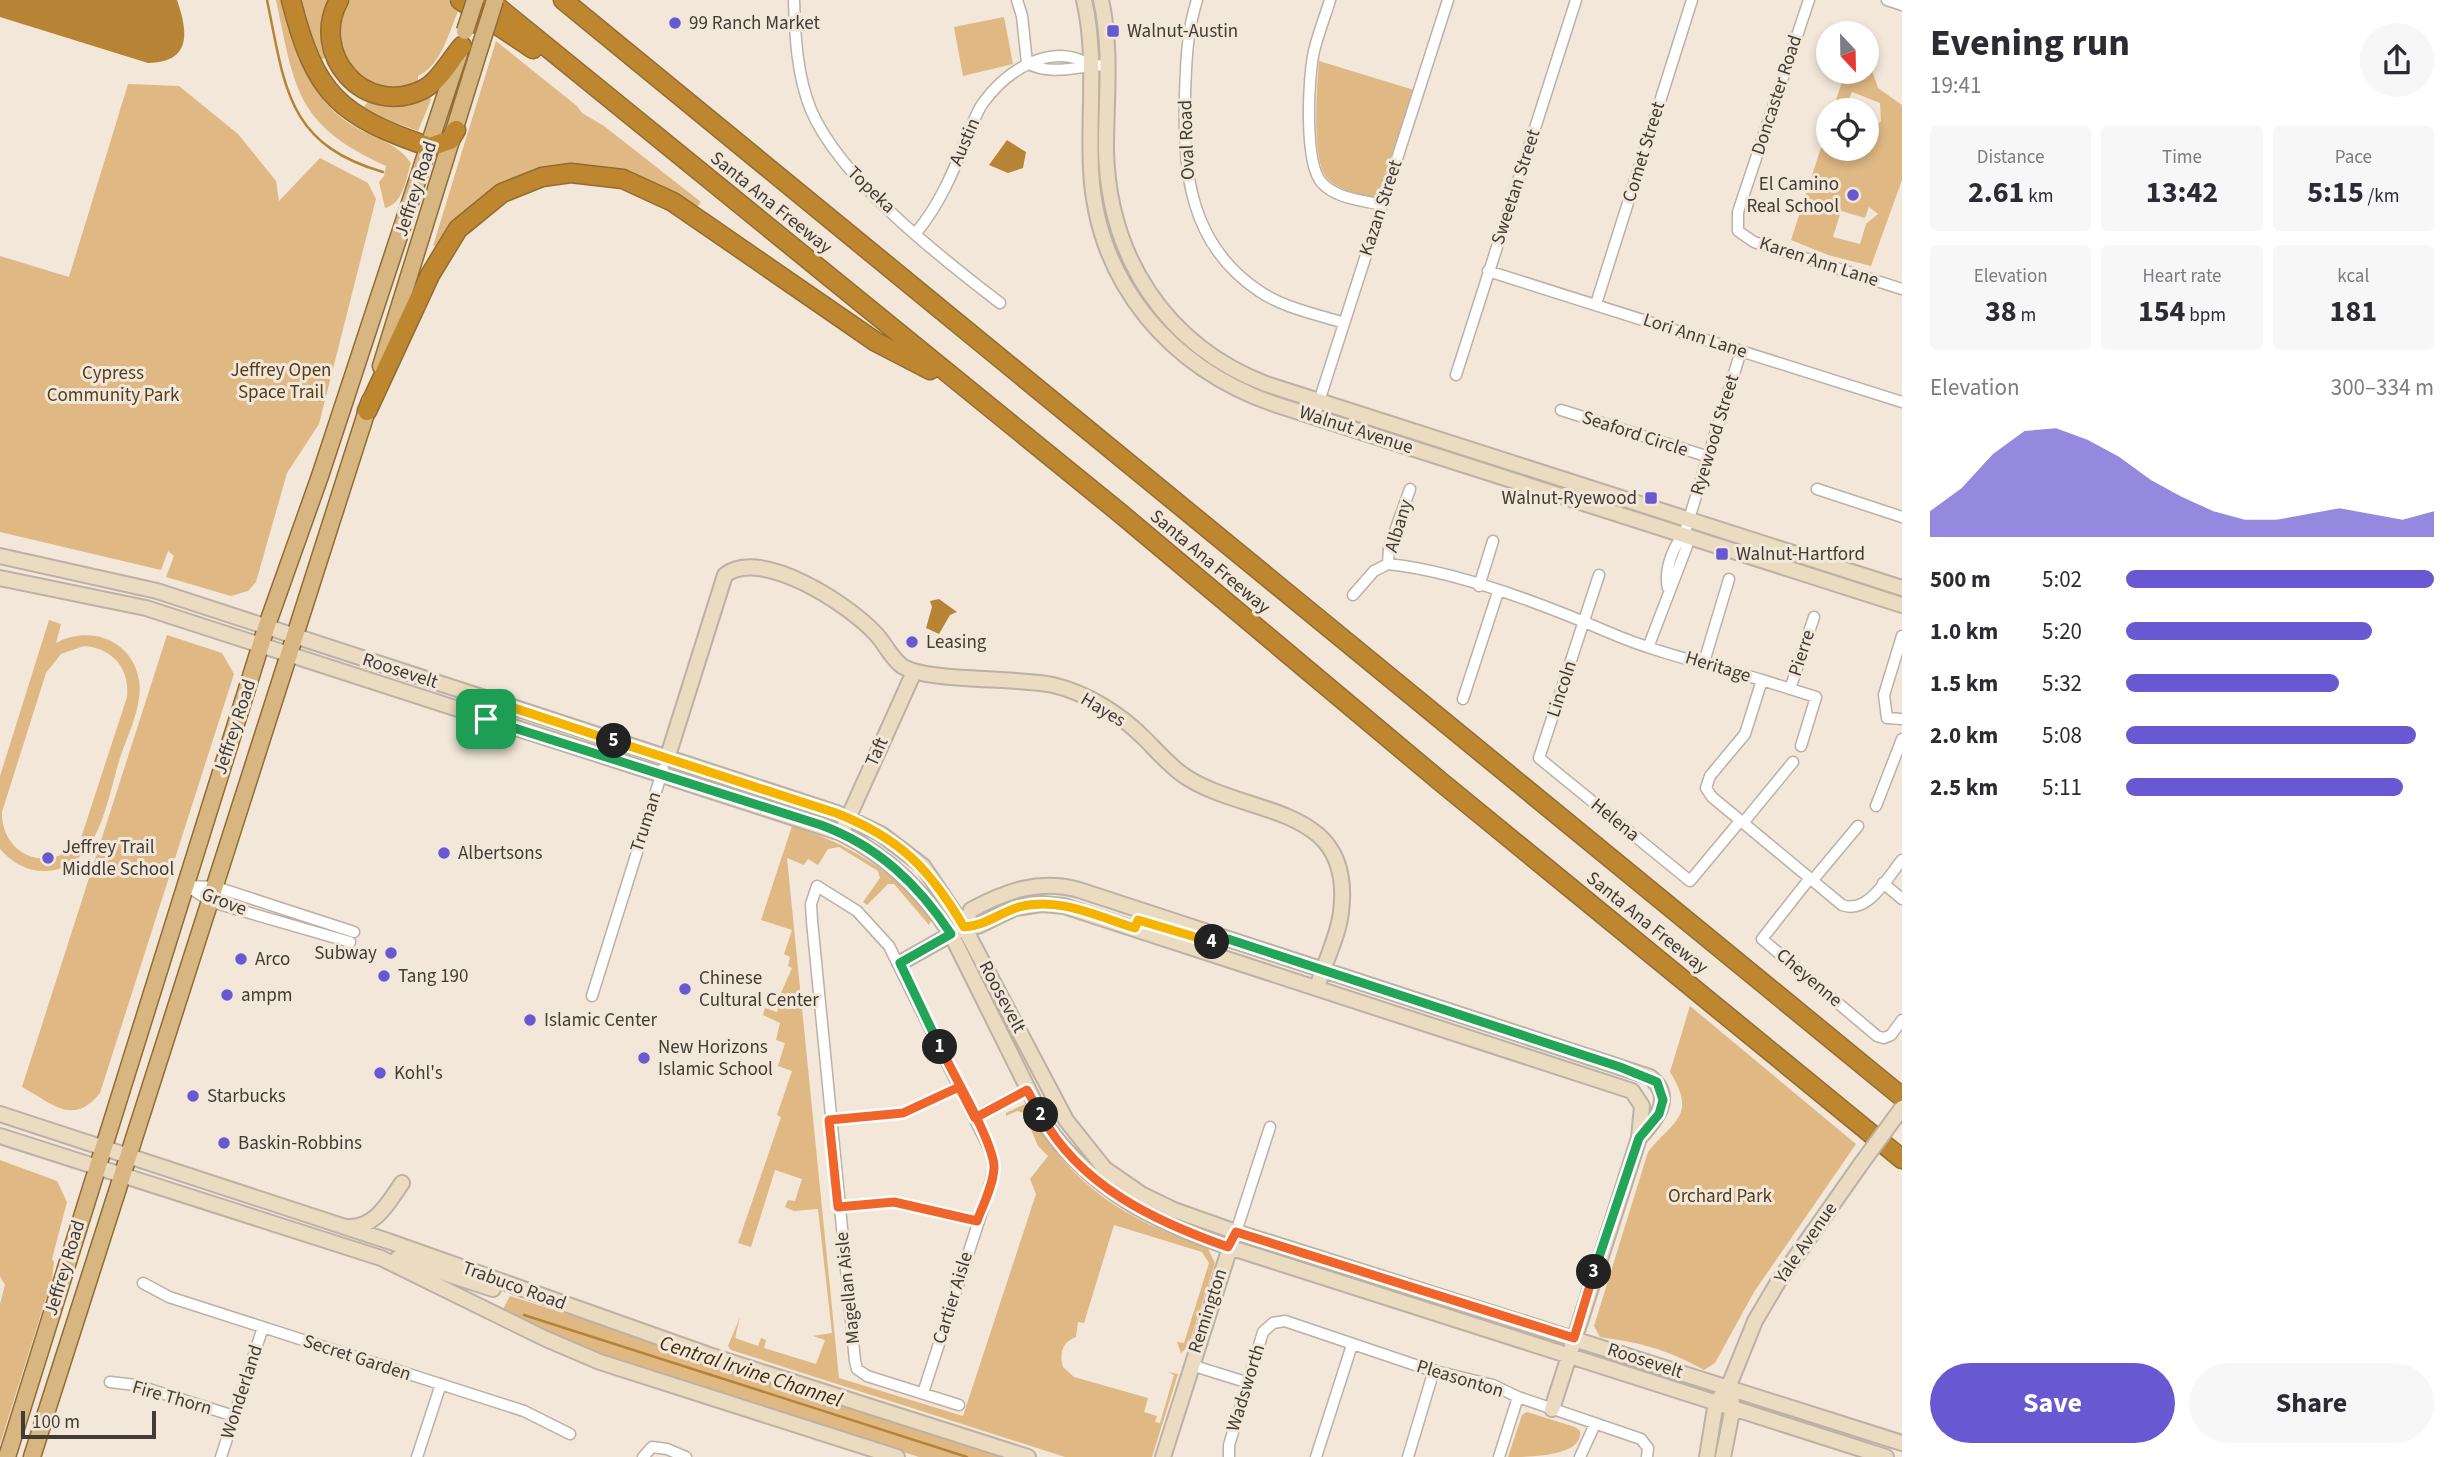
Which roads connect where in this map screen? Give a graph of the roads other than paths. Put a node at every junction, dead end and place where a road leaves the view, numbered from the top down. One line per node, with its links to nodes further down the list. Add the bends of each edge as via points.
1 (291, 0): 26 (highway, via 309,59 337,98 376,128)
2 (340, 0): 20 (highway, via 330,34 334,57 350,80 376,94 399,97 422,90 438,77)
3 (460, 0): 24 (highway)
4 (475, 0): 20 (main road, Jeffrey Road, bridge)
5 (489, 0): 24 (highway, Santa Ana Freeway)
6 (495, 0): 25 (main road, Jeffrey Road, bridge)
7 (563, 0): 105 (highway, Santa Ana Freeway)
8 (794, 0): 31 (street, Topeka, via 796,49 810,108 851,174)
9 (1017, 0): 21 (street)
10 (1084, 0): 22 (street, Walnut Avenue)
11 (1101, 0): 23 (street, Walnut Avenue)
12 (1197, 0): 36 (street, Oval Road, via 1186,48 1184,141 1187,183 1201,223 1219,253 1257,290 1275,301)
13 (1330, 0): 27 (street, via 1311,72 1314,172 1331,191)
14 (1448, 0): 27 (street, Kazan Street)
15 (1576, 0): 32 (street, Sweetan Street)
16 (1692, 0): 35 (street, Comet Street)
17 (1809, 0): 30 (street, Doncaster Road, via 1738,212)
18 (1887, 0): 19 (street)
19 (1902, 5)
20 (463, 38): 26 (main road, Jeffrey Road)
21 (1027, 63): 22 (street, via 1052,69); 31 (street, Austin, via 982,104 938,204)
22 (1090, 65): 23 (street); 29 (street, Walnut Avenue, via 1091,167)
23 (1107, 65): 28 (street, Walnut Avenue, via 1107,171)
24 (620, 108): 39 (highway, Santa Ana Freeway)
25 (456, 130): 26 (highway, via 450,140); 43 (main road, Jeffrey Road)
26 (430, 148): 64 (main road, Jeffrey Road)
27 (1382, 205): 36 (street, Kazan Street)
28 (1115, 219): 29 (street); 40 (street, Walnut Avenue, via 1143,284 1189,339 1240,373)
29 (1098, 221): 44 (street, Walnut Avenue, via 1125,286 1173,346 1223,383)
30 (1738, 231): 33 (street, Karen Ann Lane, via 1754,242)
31 (916, 233): 34 (street, Topeka)
32 (1488, 271): 35 (street, Lori Ann Lane); 38 (street, Sweetan Street)
33 (1902, 289)
34 (1000, 303)
35 (1596, 304): 37 (street, Lori Ann Lane)
36 (1344, 323): 40 (street, Kazan Street)
37 (1741, 351): 41 (street, Lori Ann Lane); 45 (street, Ryewood Street)
38 (1456, 375)
39 (965, 388): 43 (highway, via 876,341 673,202 623,179 571,173 542,177 502,193 458,229 430,275); 115 (highway, Santa Ana Freeway)
40 (1319, 402): 44 (street, Kazan Street); 49 (street, Walnut Avenue)
41 (1902, 402)
42 (1561, 410): 45 (street, Seaford Circle)
43 (367, 411): 66 (main road, Jeffrey Road)
44 (1314, 417): 50 (street, Walnut Avenue)
45 (1709, 457): 49 (street, Ryewood Street)
46 (1410, 489): 53 (street, Albany, via 1389,548)
47 (1816, 489): 48 (street)
48 (1902, 517)
49 (1689, 520): 50 (street, Ryewood Street); 58 (street, Walnut Avenue)
50 (1684, 536): 61 (street, Walnut Avenue); 67 (street, Ryewood Street, via 1677,542)
51 (1493, 541): 57 (street)
52 (0, 556): 64 (street, Roosevelt, via 157,591)
53 (1388, 564): 57 (street, Heritage, via 1413,566); 60 (street, via 1374,571)
54 (1599, 575): 63 (street, Lincoln)
55 (0, 578): 68 (street, Roosevelt, via 118,601)
56 (1729, 579): 70 (street)
57 (1479, 586): 59 (street, Heritage)
58 (1902, 589)
59 (1498, 592): 63 (street, Heritage); 74 (street)
60 (1353, 595)
61 (1902, 605)
62 (1814, 617): 73 (street, Pierre)
63 (1584, 620): 67 (street, Heritage); 81 (street, Lincoln)
64 (267, 628): 66 (street, Roosevelt); 68 (main road, Jeffrey Road)
65 (1902, 636): 77 (street, via 1884,695 1887,718)
66 (293, 638): 69 (main road, Jeffrey Road); 75 (street, Roosevelt)
67 (1649, 645): 70 (street, Heritage)
68 (261, 646): 69 (street, Roosevelt); 92 (main road, Jeffrey Road)
69 (288, 655): 76 (street, Roosevelt); 94 (main road, Jeffrey Road)
70 (1704, 662): 72 (street, Heritage)
71 (914, 672): 80 (street, Truman, via 894,659 875,632 820,589 777,573 730,571 722,580); 85 (street, Taft); 99 (street, Hayes, via 1028,681 1087,697 1123,720 1195,783 1307,825 1329,850 1342,891 1341,916)
72 (1762, 680): 73 (street); 86 (street, Heritage, via 1745,734 1710,776 1706,788)
73 (1790, 689): 79 (street, via 1816,697)
74 (1463, 699)
75 (493, 701): 76 (street); 80 (street, Roosevelt)
76 (486, 719): 83 (street, Roosevelt)
77 (1902, 719)
78 (1902, 739): 84 (street)
79 (1801, 746)
80 (667, 758): 83 (street, Truman); 85 (street, Roosevelt)
81 (1539, 758): 86 (street, Helena, via 1690,881)
82 (1793, 762): 86 (street)
83 (662, 773): 88 (street, Roosevelt); 101 (street, Truman)
84 (1876, 806)
85 (848, 817): 88 (street, Taft); 97 (street, Roosevelt, via 881,834 923,866)
86 (1741, 822): 90 (street, Heritage)
87 (1858, 826): 90 (street)
88 (841, 832): 97 (street, Roosevelt, via 885,859)
89 (1902, 860): 91 (street, Heritage)
90 (1811, 879): 91 (street, Heritage, via 1852,909 1864,905); 102 (street, Cheyenne, via 1762,939 1877,1036 1884,1038)
91 (1883, 883): 95 (street)
92 (186, 886): 94 (street, Grove); 113 (main road, Jeffrey Road)
93 (817, 886): 98 (street, Cartier Aisle, via 857,911); 109 (street, Magellan Aisle, via 811,904)
94 (214, 894): 94 (street, Grove, via 352,937); 114 (main road, Jeffrey Road)
95 (1902, 899)
96 (1138, 919): 97 (street, via 1042,904 1016,908); 99 (street, via 1228,939); 100 (street)
97 (958, 930): 98 (street); 104 (street, Roosevelt); 122 (street, Roosevelt, via 1066,1121 1105,1169 1174,1210)
98 (900, 963): 103 (street, Cartier Aisle)
99 (1322, 970): 100 (street, Hayes); 112 (street, via 1650,1077 1661,1089 1663,1100 1659,1114)
100 (1317, 988): 112 (street, via 1632,1091 1642,1106)
101 (592, 996)
102 (1902, 1020)
103 (959, 1087): 108 (street, Cartier Aisle); 109 (street, via 903,1113)
104 (1027, 1090): 108 (street); 123 (street, Roosevelt, via 1065,1151 1093,1178 1130,1206)
105 (1902, 1097)
106 (1902, 1108): 138 (street, Yale Avenue, bridge, via 1767,1300)
107 (0, 1114): 113 (street, Trabuco Road)
108 (975, 1118): 120 (street, Cartier Aisle, via 994,1169)
109 (829, 1120): 119 (street, Magellan Aisle)
110 (1270, 1127): 122 (street, Remington)
111 (0, 1136): 116 (street, Trabuco Road)
112 (1639, 1138): 130 (street)
113 (102, 1148): 114 (street, Trabuco Road); 116 (main road, Jeffrey Road)
114 (130, 1156): 117 (main road, Jeffrey Road); 121 (street, Trabuco Road)
115 (1902, 1159)
116 (96, 1168): 117 (street, Trabuco Road); 149 (main road, Jeffrey Road)
117 (122, 1177): 124 (street, Trabuco Road); 150 (main road, Jeffrey Road)
118 (402, 1184): 121 (street, via 384,1210 368,1223)
119 (838, 1207): 120 (street, via 894,1202); 139 (street, Magellan Aisle, via 857,1369)
120 (977, 1221): 139 (street, Cartier Aisle)
121 (344, 1227): 126 (street, Trabuco Road)
122 (1236, 1232): 123 (street, Remington); 130 (street, Roosevelt)
123 (1228, 1247): 132 (street, Roosevelt); 133 (street, Remington)
124 (381, 1258): 126 (street, via 399,1258); 127 (street, Trabuco Road)
125 (144, 1283): 129 (street, Secret Garden, via 169,1297)
126 (495, 1284): 127 (street); 156 (street, Trabuco Road)
127 (485, 1310): 155 (street, Trabuco Road, via 600,1362)
128 (1273, 1323): 131 (street, Pleasonton, via 1288,1322); 136 (street, Wadsworth, via 1264,1332)
129 (263, 1327): 137 (street, Secret Garden); 145 (street, Wonderland)
130 (1574, 1338): 132 (street); 138 (street, Roosevelt)
131 (1352, 1345): 134 (street, Pleasonton); 159 (street)
132 (1569, 1353): 141 (street, Roosevelt); 144 (street)
133 (1191, 1365): 136 (street); 157 (street, Remington)
134 (1434, 1370): 140 (street, Pleasonton, via 1493,1385); 160 (street)
135 (110, 1382): 145 (street, Fire Thorn, via 136,1385)
136 (1249, 1383): 158 (street, Wadsworth)
137 (441, 1384): 147 (street, Secret Garden, via 535,1415); 152 (street)
138 (1728, 1388): 141 (street, Yale Avenue); 143 (street); 148 (street, Roosevelt)
139 (923, 1393): 142 (street)
140 (1518, 1397): 144 (street, Pleasonton); 161 (street)
141 (1716, 1402): 143 (street, Roosevelt); 164 (street)
142 (959, 1405)
143 (1733, 1407): 165 (street); 166 (street, Roosevelt)
144 (1552, 1409): 146 (street, Pleasonton)
145 (234, 1416): 151 (street, Wonderland)
146 (1595, 1424): 162 (street); 163 (street, Pleasonton, via 1646,1442)
147 (570, 1434)
148 (1902, 1443)
149 (7, 1457)
150 (32, 1457)
151 (221, 1457)
152 (417, 1457)
153 (643, 1457): 154 (street, via 652,1447)
154 (686, 1457)
155 (897, 1457)
156 (1028, 1457)
157 (1163, 1457)
158 (1229, 1457)
159 (1317, 1457)
160 (1408, 1457)
161 (1499, 1457)
162 (1580, 1457)
163 (1647, 1457)
164 (1707, 1457)
165 (1723, 1457)
166 (1886, 1457)

